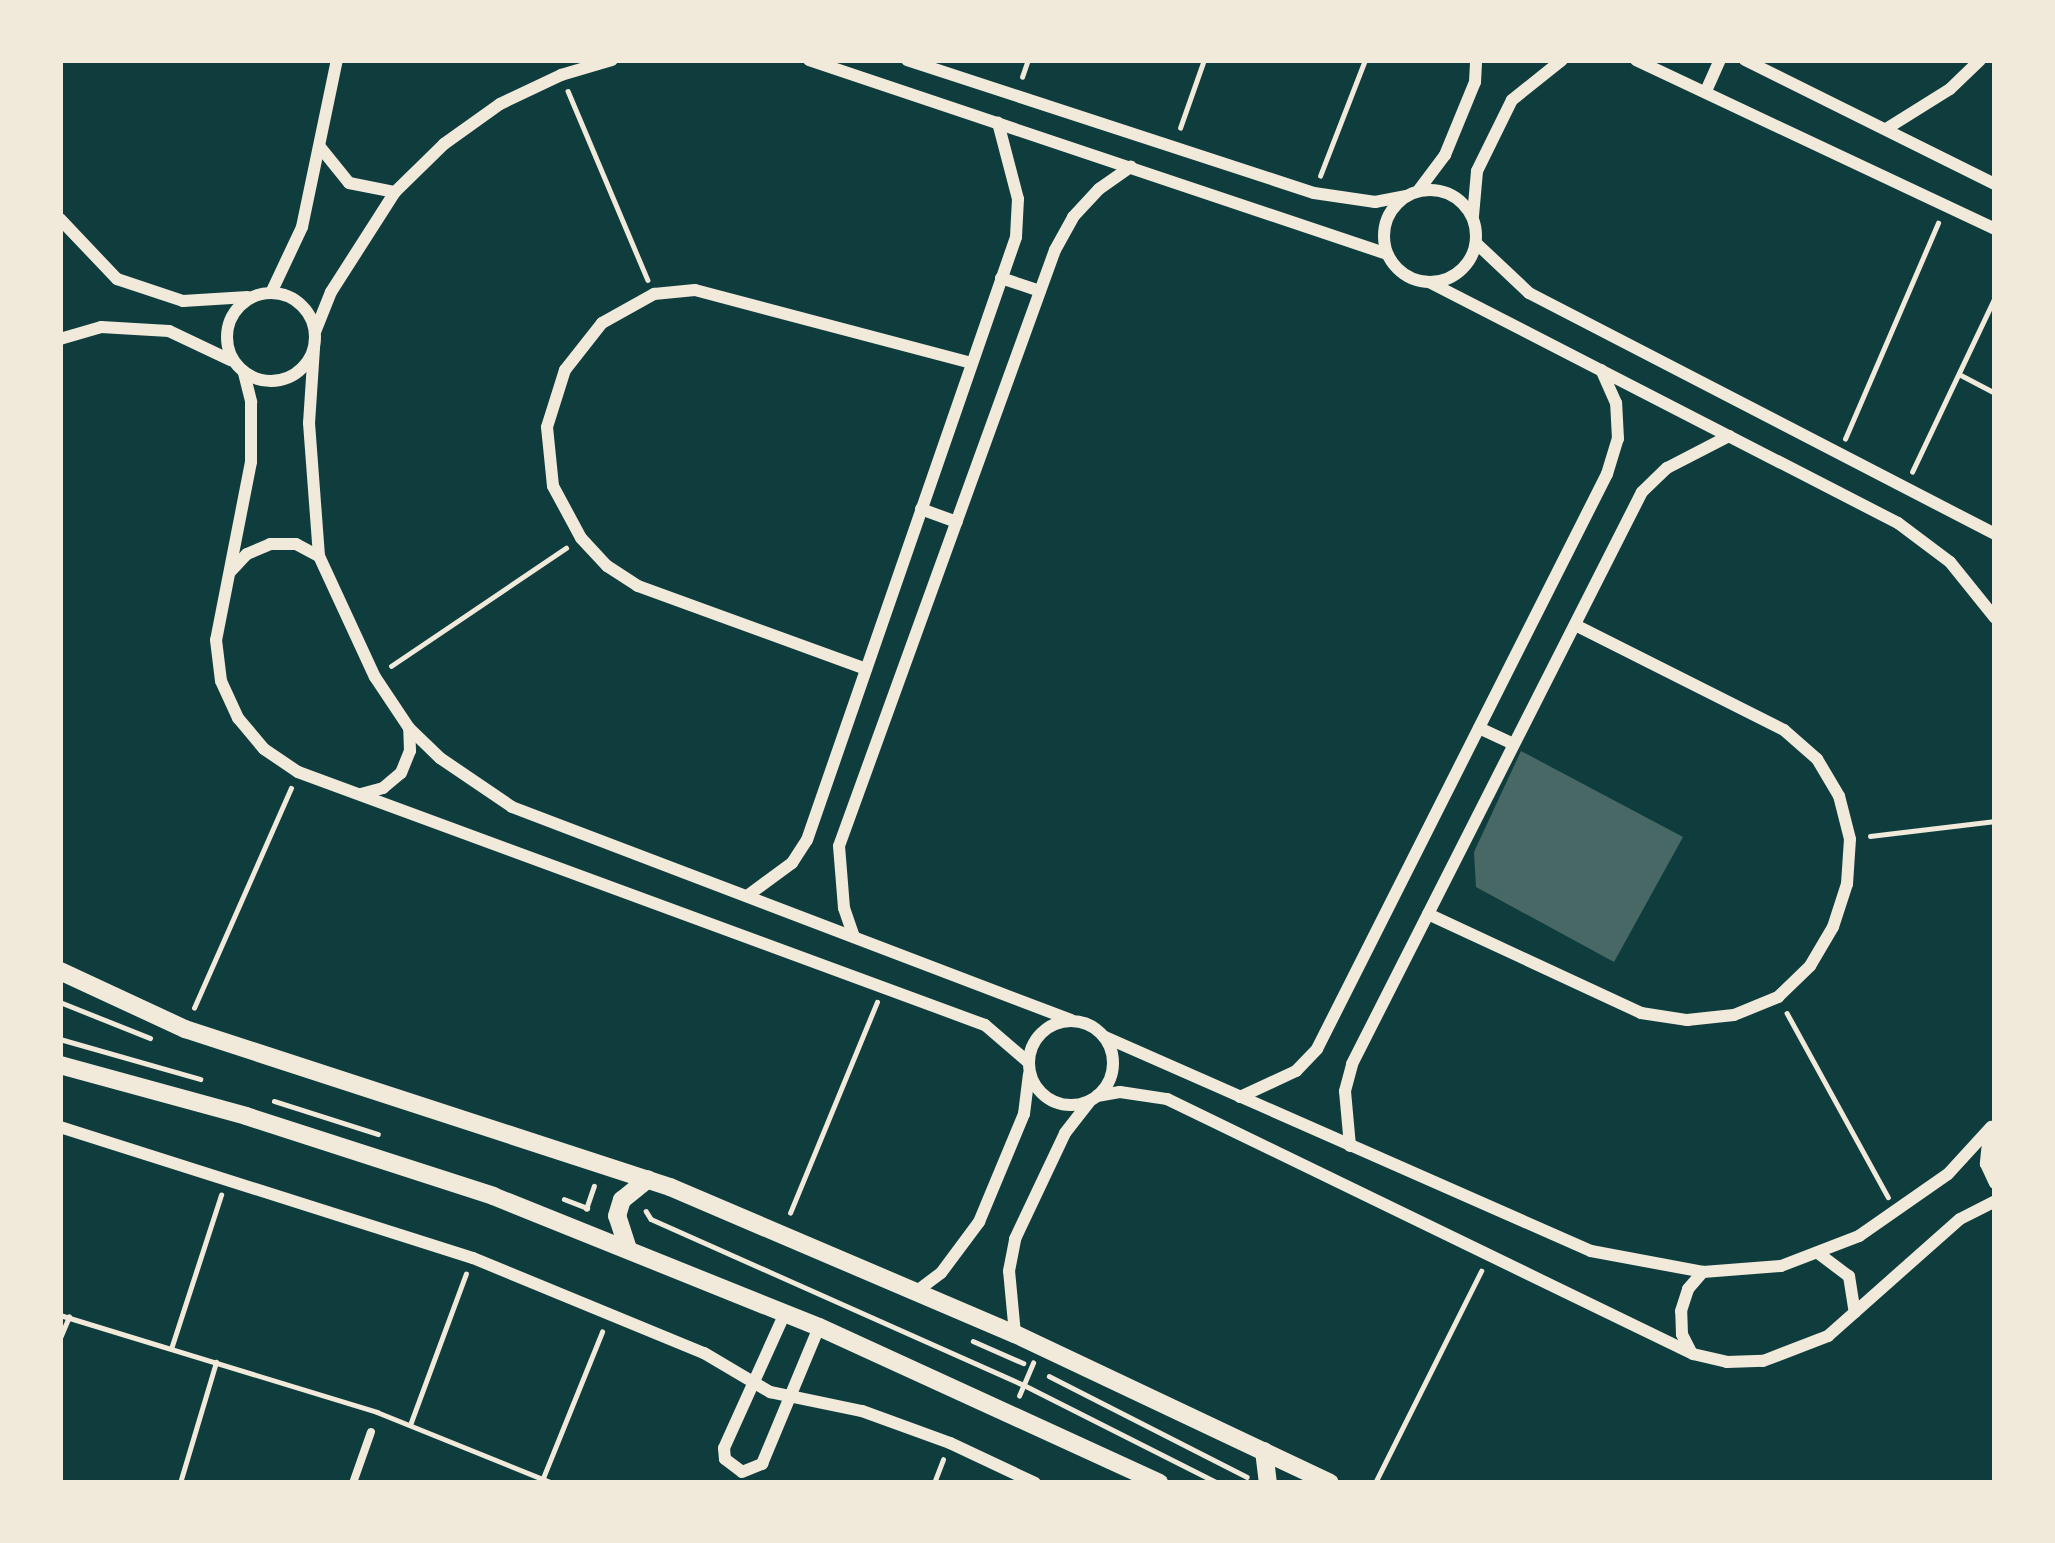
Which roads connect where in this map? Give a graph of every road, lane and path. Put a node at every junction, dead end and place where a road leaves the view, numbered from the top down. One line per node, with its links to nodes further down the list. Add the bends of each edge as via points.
1 (337, 60): 17 (street)
2 (612, 60): 13 (street)
3 (809, 60): 15 (street)
4 (907, 60): 18 (street)
5 (1204, 60): 18 (path)
6 (1365, 60): 22 (path)
7 (1476, 60): 23 (street, via 1445,155)
8 (1562, 60): 25 (street, via 1512,100 1477,171)
9 (1636, 60): 14 (street)
10 (1720, 60): 14 (street)
11 (1744, 60): 16 (street)
12 (1980, 60): 16 (street)
13 (562, 75): 21 (street, via 500,104); 35 (path)
14 (1706, 91): 24 (street)
15 (998, 123): 19 (street); 30 (street, via 1018,199 1016,237)
16 (1886, 129): 20 (street)
17 (320, 147): 21 (street, via 349,183); 33 (street, via 302,227)
18 (1173, 147): 22 (street)
19 (1131, 167): 29 (street); 32 (street, via 1072,217)
20 (1995, 184)
21 (394, 192): 37 (street)
22 (1314, 193): 23 (street, via 1375,202)
23 (1412, 194): 25 (street, via 1450,194); 29 (street, via 1386,222)
24 (1946, 204): 27 (street); 47 (path)
25 (1473, 218): 28 (street)
26 (60, 219): 34 (street, via 116,279 183,301)
27 (1995, 230)
28 (1476, 243): 31 (street, via 1460,271); 47 (street, via 1529,293)
29 (1388, 254): 31 (street, via 1404,274)
30 (1001, 278): 32 (street); 41 (street)
31 (1429, 281): 42 (street)
32 (1040, 291): 50 (street)
33 (271, 293): 34 (street); 37 (street, via 301,304)
34 (255, 295): 40 (street, via 226,331)
35 (654, 295): 41 (street, via 736,297); 52 (street, via 602,323 565,370 547,427 553,486)
36 (1995, 297): 44 (path)
37 (315, 332): 39 (street)
38 (60, 339): 40 (street, via 101,327 170,331)
39 (314, 348): 43 (street, via 307,364 278,382); 53 (street, via 309,423)
40 (233, 362): 43 (street)
41 (972, 363): 49 (street)
42 (1601, 370): 46 (street); 60 (street, via 1618,439 1607,474)
43 (244, 373): 54 (street, via 253,432)
44 (1959, 374): 45 (path); 48 (path)
45 (1995, 393)
46 (1729, 436): 55 (street, via 1898,523 1950,562); 56 (street, via 1667,468 1642,492)
47 (1838, 455): 48 (street)
48 (1904, 488): 51 (street)
49 (921, 509): 50 (street); 57 (street)
50 (957, 522): 68 (street, via 839,846)
51 (1995, 534)
52 (581, 538): 57 (street, via 638,586); 58 (path)
53 (319, 556): 54 (street, via 296,544 270,544); 58 (street)
54 (229, 573): 62 (street, via 216,640 221,681 251,734)
55 (1995, 618)
56 (1575, 625): 61 (street); 65 (street, via 1784,730 1817,759 1839,796)
57 (866, 669): 66 (street, via 807,840 792,863)
58 (375, 676): 59 (street)
59 (409, 728): 63 (street, via 401,773); 66 (street, via 512,807)
60 (1479, 728): 61 (street); 77 (street, via 1317,1049 1269,1087)
61 (1514, 744): 67 (street)
62 (298, 772): 63 (street); 73 (path)
63 (360, 794): 70 (street)
64 (1995, 821): 65 (path)
65 (1850, 839): 71 (street, via 1833,927)
66 (747, 896): 68 (street)
67 (1428, 914): 71 (street, via 1641,1013 1687,1020 1734,1015); 81 (street, via 1352,1064)
68 (854, 938): 72 (street)
69 (60, 971): 73 (main road)
70 (884, 986): 76 (street, via 985,1025); 90 (path)
71 (1778, 997): 88 (path)
72 (1071, 1020): 74 (street); 76 (street, via 1041,1033)
73 (185, 1029): 82 (main road)
74 (1105, 1037): 77 (street); 78 (street, via 1113,1068)
75 (60, 1065): 89 (main road, via 246,1116)
76 (1029, 1067): 78 (street, via 1037,1090 1052,1101); 96 (street, via 1024,1114 979,1222 941,1274)
77 (1240, 1097): 81 (street)
78 (1093, 1099): 93 (street, via 1120,1092 1168,1099); 103 (street, via 1065,1133 1016,1238)
79 (1993, 1124): 85 (street, via 1986,1165); 88 (street)
80 (60, 1127): 83 (street)
81 (1350, 1146): 95 (street, via 1592,1251)
82 (601, 1163): 84 (main road); 89 (path)
83 (227, 1178): 94 (street); 107 (path)
84 (648, 1179): 90 (main road); 91 (main road, via 633,1187 617,1216)
85 (1995, 1183)
86 (1995, 1201): 98 (street, via 1960,1220)
87 (656, 1204): 112 (path, via 646,1210 651,1219)
88 (1898, 1214): 92 (street)
89 (579, 1230): 91 (main road)
90 (782, 1234): 96 (main road)
91 (628, 1249): 97 (main road)
92 (1818, 1253): 95 (street, via 1781,1266); 98 (street, via 1849,1276)
93 (1489, 1255): 108 (street); 130 (path)
94 (473, 1258): 99 (street); 115 (path)
95 (1703, 1272): 108 (street, via 1681,1311)
96 (917, 1291): 103 (main road)
97 (785, 1313): 102 (main road); 111 (street)
98 (1855, 1313): 108 (street, via 1828,1336 1762,1361)
99 (609, 1314): 111 (street); 119 (path)
100 (60, 1315): 101 (path)
101 (69, 1317): 104 (path); 107 (path)
102 (819, 1327): 113 (street); 114 (main road)
103 (1016, 1334): 106 (main road)
104 (60, 1338)
105 (968, 1339): 110 (path)
106 (1041, 1346): 110 (path); 118 (main road)
107 (171, 1349): 109 (path)
108 (1693, 1354)
109 (216, 1362): 115 (path); 120 (path)
110 (1031, 1367): 112 (path); 127 (path)
111 (753, 1382): 113 (street); 113 (street, via 724,1448 732,1468 762,1464)
112 (1024, 1384): 114 (path); 126 (path)
113 (789, 1400): 117 (street, via 862,1412)
114 (1012, 1413): 125 (main road)
115 (410, 1425): 119 (path)
116 (371, 1432): 121 (lane)
117 (950, 1443): 123 (path); 124 (street)
118 (1264, 1451): 128 (main road); 129 (main road)
119 (542, 1481): 122 (path)
120 (180, 1483)
121 (353, 1483)
122 (553, 1483)
123 (934, 1483)
124 (1035, 1483)
125 (1160, 1483)
126 (1218, 1483)
127 (1251, 1483)
128 (1268, 1483)
129 (1330, 1483)
130 (1376, 1483)

